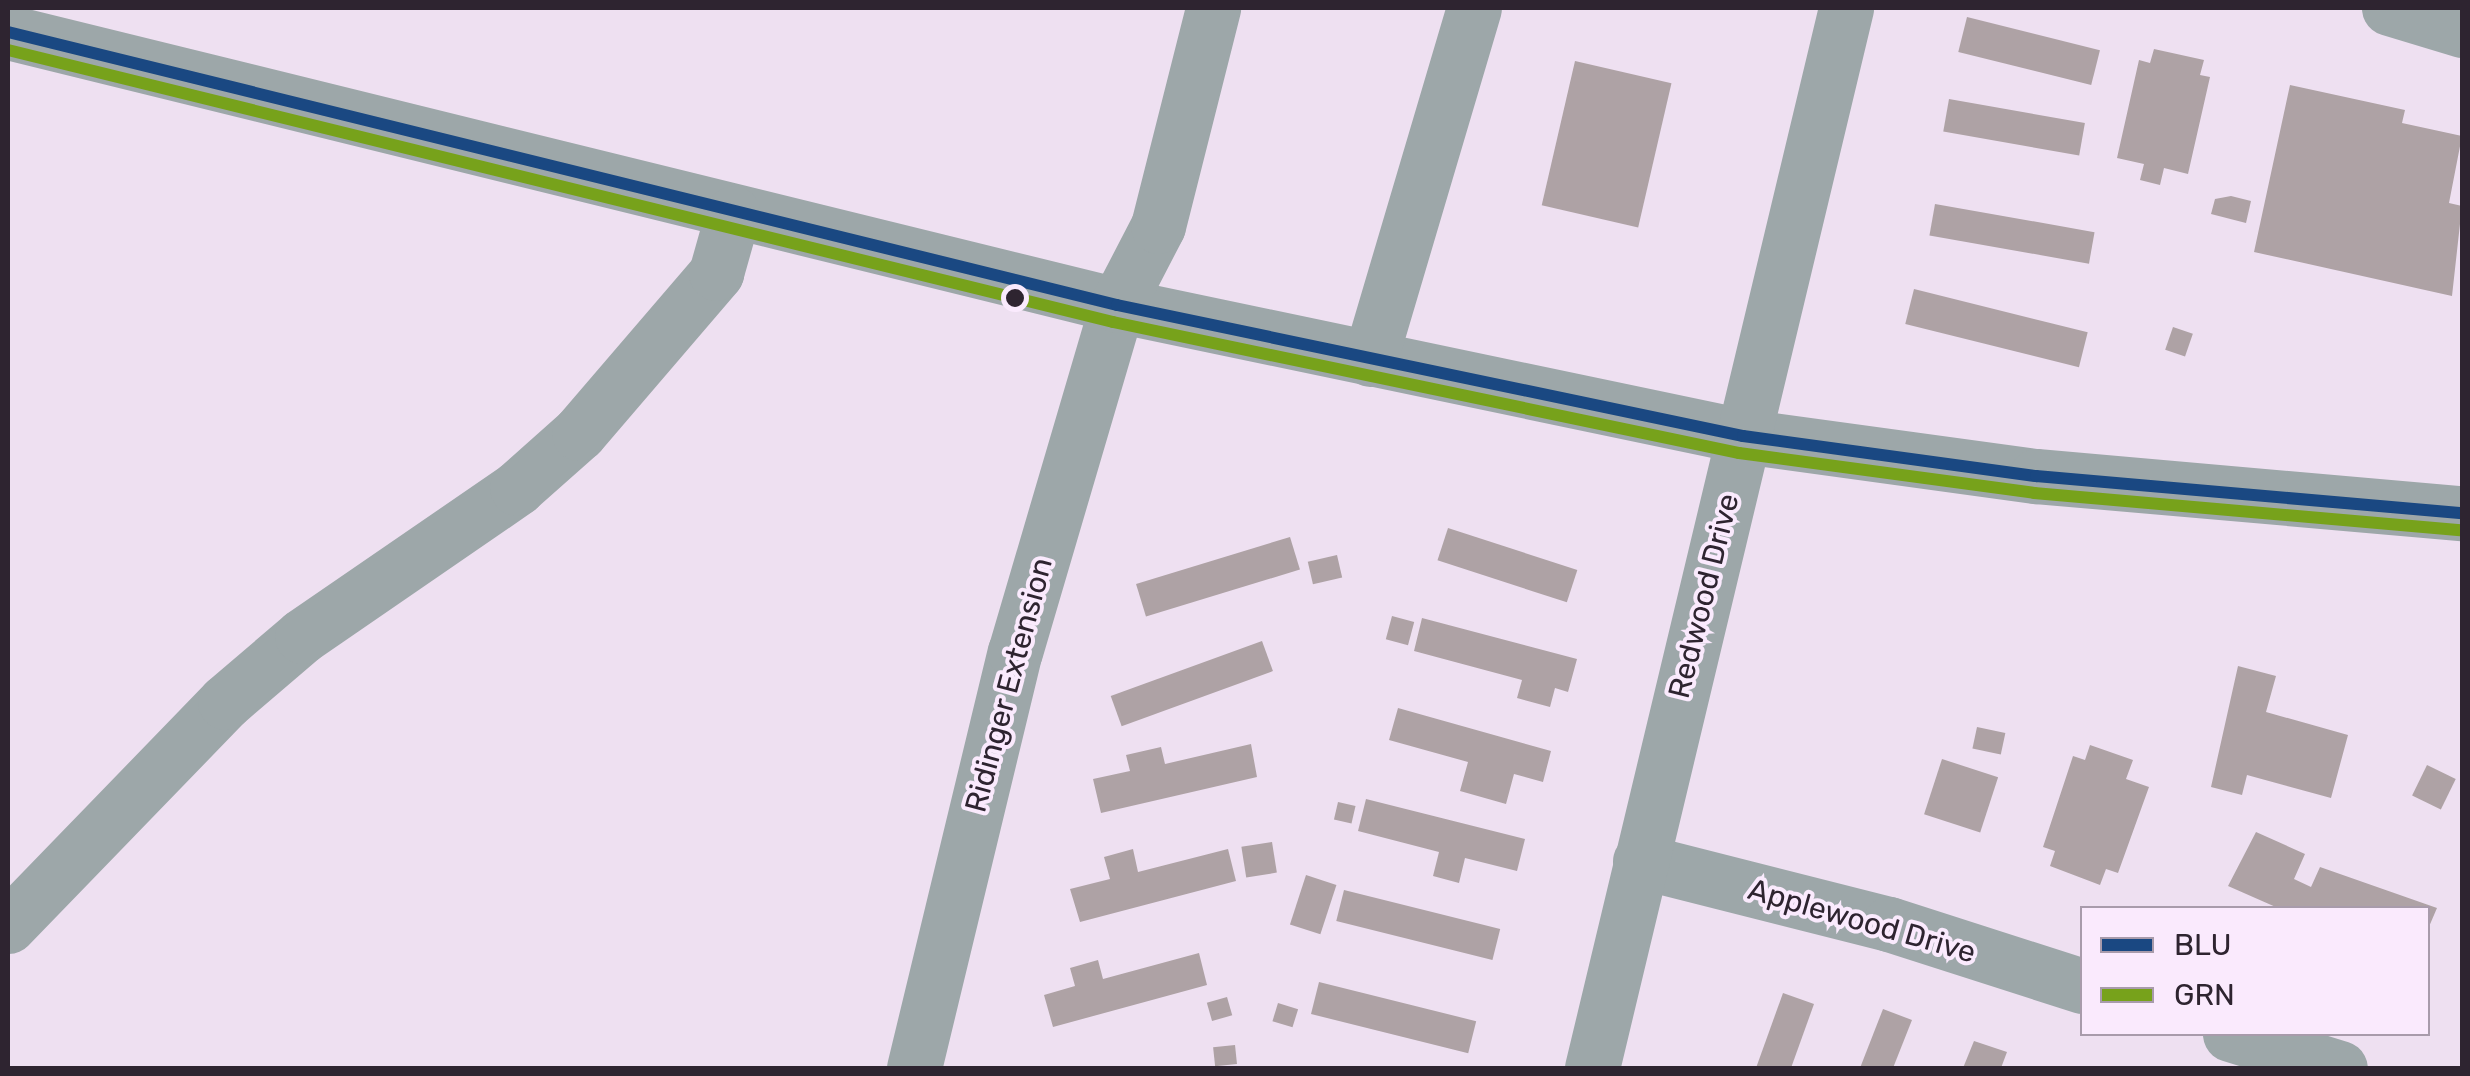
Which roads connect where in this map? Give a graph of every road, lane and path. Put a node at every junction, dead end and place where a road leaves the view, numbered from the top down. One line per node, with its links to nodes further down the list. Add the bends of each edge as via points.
1 (1213, 8): 8 (street, Ridinger Extension, via 1158,226)
2 (1474, 8): 9 (street)
3 (1846, 8): 10 (street, Redwood Drive)
4 (2389, 8): 5 (street)
5 (2462, 30)
6 (8, 32): 7 (street)
7 (733, 213): 8 (street); 13 (street, via 716,273 579,433 517,488 302,636 225,702)
8 (1117, 304): 9 (street); 16 (street, Ridinger Extension, via 1014,652)
9 (1370, 359): 10 (street)
10 (1742, 436): 11 (street, via 2036,476); 12 (street, Redwood Drive)
11 (2462, 513)
12 (1640, 861): 14 (street, Applewood Drive, via 1889,924); 17 (street, Redwood Drive)
13 (8, 926)
14 (2080, 985)
15 (2236, 1036): 18 (street)
16 (914, 1068)
17 (1592, 1068)
18 (2340, 1068)

